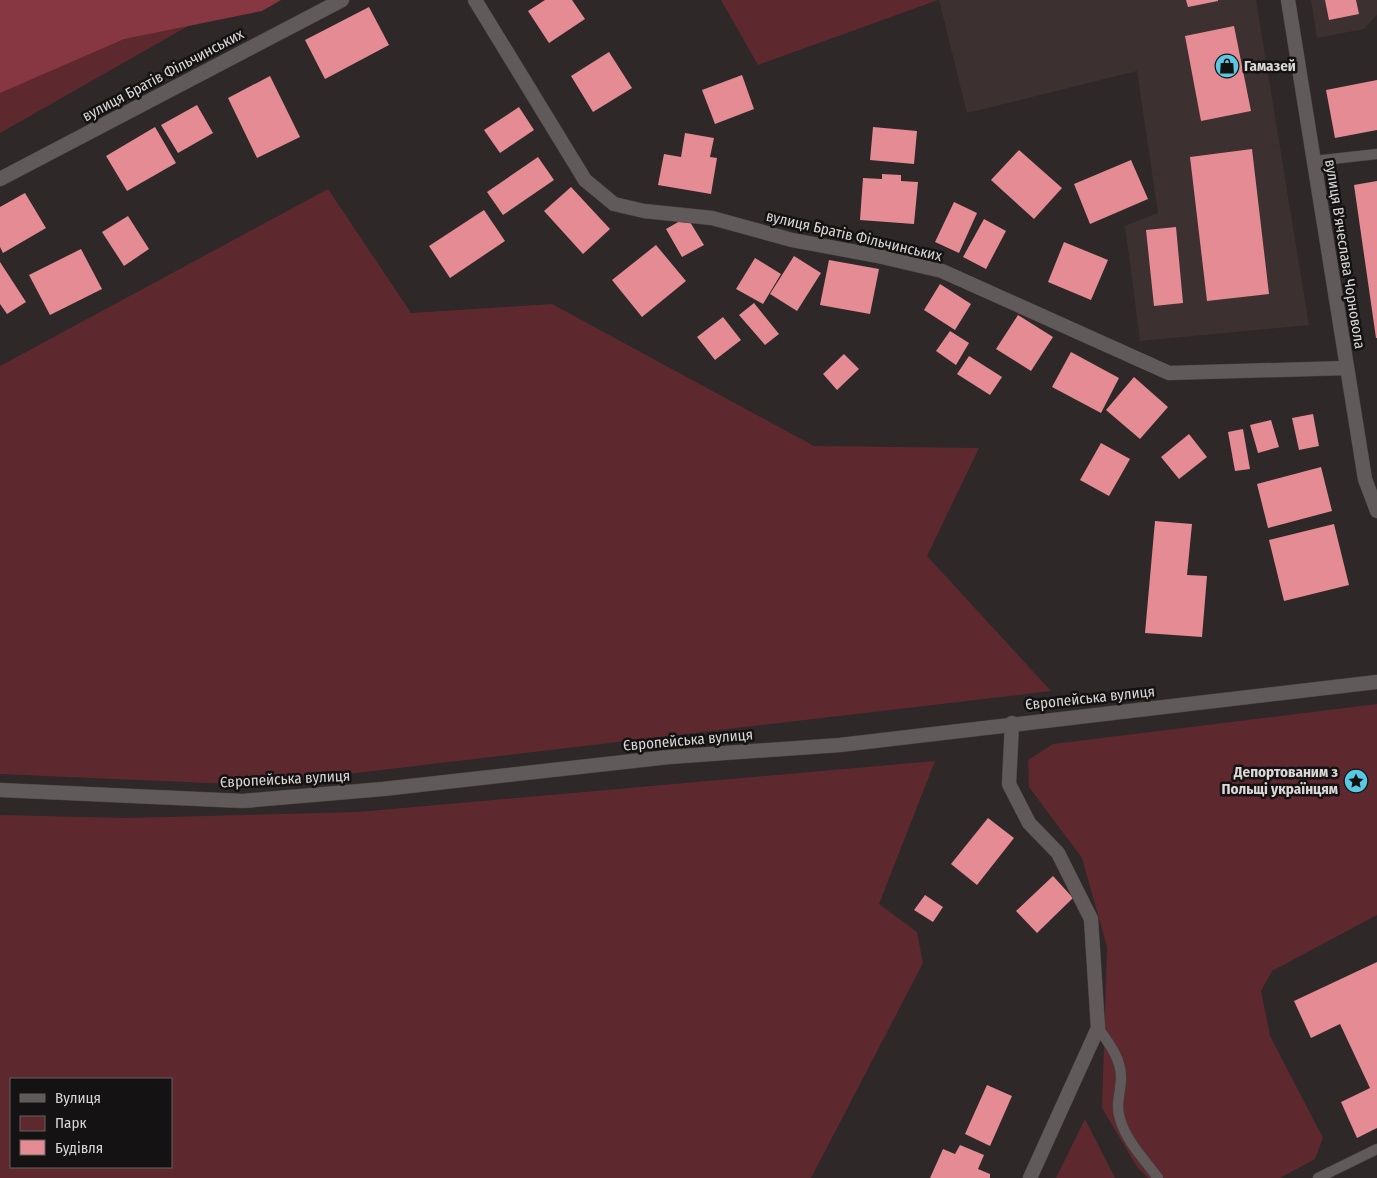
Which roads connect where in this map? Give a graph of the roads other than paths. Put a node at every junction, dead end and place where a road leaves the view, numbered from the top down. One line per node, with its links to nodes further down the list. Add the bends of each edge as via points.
1 (342, 0): 6 (street, вулиця Братів Фільчинських)
2 (475, 0): 7 (street, вулиця Братів Фільчинських, via 585,180 614,204 644,211 712,218 792,240 942,271 1169,372)
3 (1288, 0): 5 (street, вулиця В'ячеслава Чорновола)
4 (1377, 154): 5 (lane)
5 (1314, 162): 7 (street, вулиця В'ячеслава Чорновола)
6 (0, 180)
7 (1347, 368): 8 (street, вулиця В'ячеслава Чорновола, via 1365,479)
8 (1377, 511)
9 (1377, 682): 10 (street, Європейська вулиця)
10 (1012, 724): 11 (street, Європейська вулиця, via 840,745 668,757 383,790 243,801); 12 (street, via 1009,784 1029,822 1058,853 1091,919)
11 (0, 790)
12 (1098, 1028): 14 (street); 15 (lane, via 1111,1047 1121,1077 1117,1101 1120,1120 1133,1145)
13 (1377, 1149): 16 (lane)
14 (1030, 1178)
15 (1158, 1178)
16 (1318, 1178)

